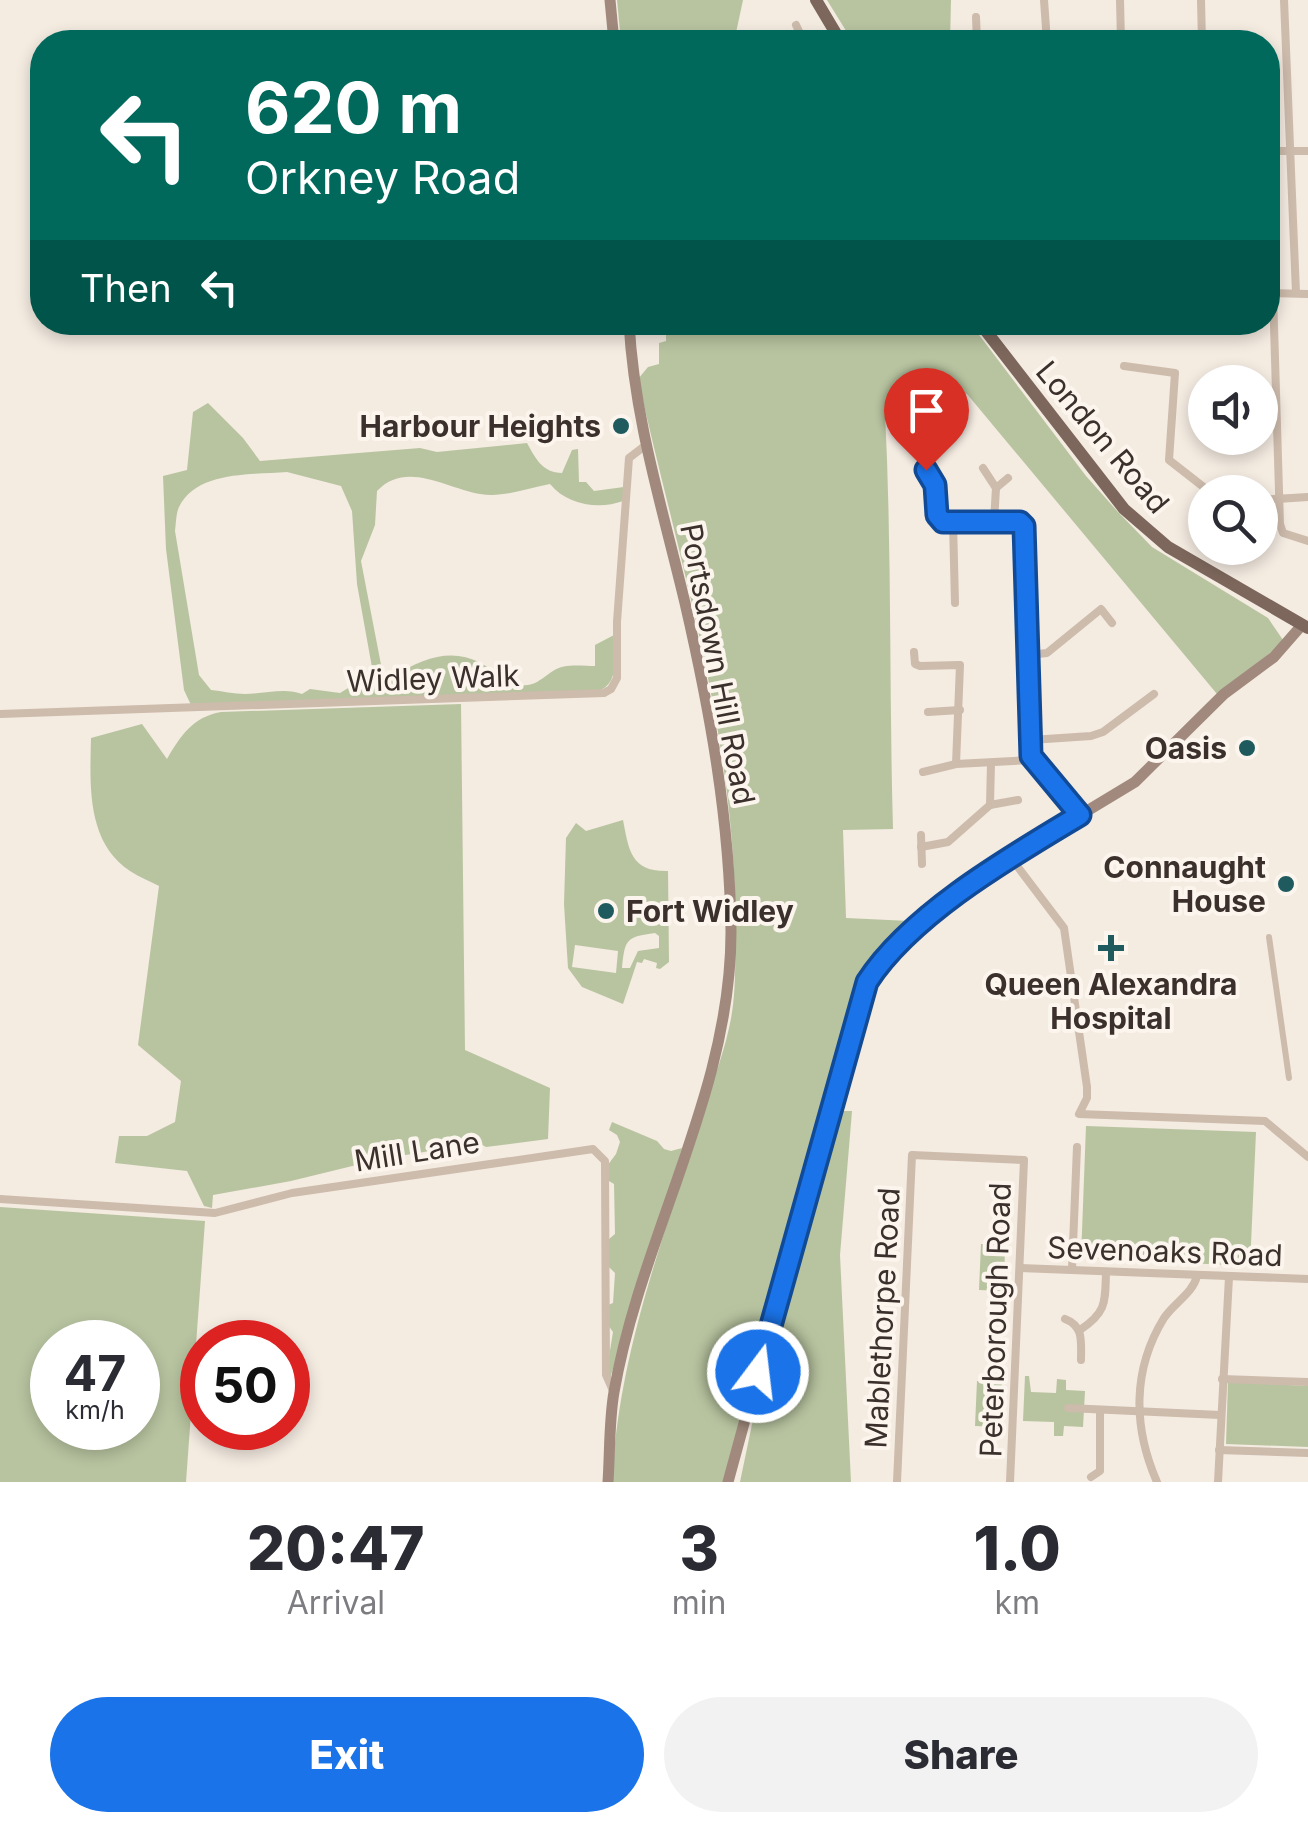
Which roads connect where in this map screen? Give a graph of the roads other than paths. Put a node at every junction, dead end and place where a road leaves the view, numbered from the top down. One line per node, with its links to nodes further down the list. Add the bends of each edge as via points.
1 (610, 0): 9 (main road)
2 (816, 0): 11 (main road)
3 (1044, 0): 13 (street)
4 (1120, 0): 14 (street)
5 (1201, 0): 15 (street)
6 (1284, 0): 17 (street)
7 (976, 16): 12 (street)
8 (796, 25): 10 (street)
9 (613, 30)
10 (798, 30)
11 (834, 30)
12 (977, 30)
13 (1046, 30)
14 (1121, 30)
15 (1202, 30)
16 (1280, 151): 17 (street)
17 (1290, 151): 18 (street); 20 (street)
18 (1308, 151)
19 (1280, 293): 20 (street)
20 (1296, 293): 21 (street)
21 (1308, 294)
22 (630, 335): 27 (main road, Portsdown Hill Road)
23 (988, 335): 44 (main road, London Road, via 1124,509 1168,547)
24 (1272, 335): 30 (street)
25 (1124, 366): 29 (street, via 1175,373 1169,460)
26 (937, 428): 35 (street, via 920,437 939,520)
27 (646, 445): 51 (street, Widley Walk, via 629,458 617,678 604,692); 82 (main road, Portsdown Hill Road, via 707,704 731,932 714,1058)
28 (983, 468): 32 (street)
29 (1188, 475)
30 (1277, 475)
31 (1008, 478): 32 (street)
32 (996, 488): 36 (street)
33 (1308, 498): 34 (street)
34 (1278, 499): 37 (street, via 1283,533)
35 (952, 522): 36 (street); 39 (street)
36 (994, 522): 46 (street, via 1020,522 1025,530)
37 (1308, 541)
38 (941, 590): 39 (street)
39 (955, 590): 41 (street)
40 (1092, 597): 42 (street)
41 (955, 603)
42 (1101, 608): 43 (street); 46 (street, via 1047,653)
43 (1112, 623)
44 (1305, 627): 60 (main road, via 1224,694 1135,782)
45 (914, 652): 48 (street, via 920,666 960,665)
46 (1028, 655): 53 (street)
47 (1154, 694): 50 (street)
48 (960, 710): 49 (street); 56 (street)
49 (928, 712)
50 (1130, 712): 52 (street); 53 (street, via 1091,736)
51 (0, 714)
52 (1137, 721)
53 (1031, 740): 54 (street)
54 (1032, 760): 55 (street); 60 (street)
55 (990, 763): 56 (street); 59 (street)
56 (956, 764): 57 (street)
57 (923, 772)
58 (1018, 800): 59 (street)
59 (990, 805): 62 (street, via 948,842)
60 (1080, 815): 63 (main road)
61 (921, 835): 62 (street)
62 (922, 846): 64 (street)
63 (1011, 858): 68 (street, via 1064,928 1087,1087 1079,1114 1265,1121); 91 (main road, via 884,956 861,995)
64 (922, 864)
65 (1268, 936): 66 (street)
66 (1289, 1078)
67 (1077, 1146): 72 (street)
68 (1308, 1157)
69 (1024, 1160): 71 (street, Peterborough Road); 92 (street, Mablethorpe Road, via 912,1155)
70 (0, 1199): 82 (street, Mill Lane, via 215,1213 292,1193 593,1149 605,1161 606,1374)
71 (1020, 1268): 72 (street, Sevenoaks Road); 93 (street, Peterborough Road)
72 (1072, 1269): 73 (street, Sevenoaks Road)
73 (1106, 1272): 74 (street, Sevenoaks Road); 78 (street, via 1099,1317)
74 (1197, 1276): 75 (street, Sevenoaks Road); 85 (street, via 1154,1338)
75 (1228, 1276): 76 (street, Sevenoaks Road); 80 (street)
76 (1308, 1279)
77 (1065, 1318): 78 (street)
78 (1080, 1330): 79 (street)
79 (1081, 1360)
80 (1222, 1379): 81 (street); 86 (street)
81 (1308, 1382)
82 (614, 1393): 90 (main road, Portsdown Hill Road)
83 (1068, 1408): 84 (street)
84 (1100, 1410): 85 (street); 89 (street, via 1100,1471)
85 (1137, 1411): 86 (street); 94 (street)
86 (1220, 1414): 87 (street)
87 (1219, 1450): 88 (street); 95 (street)
88 (1308, 1454)
89 (1091, 1477)
90 (608, 1482)
91 (728, 1482)
92 (897, 1482)
93 (1010, 1482)
94 (1156, 1482)
95 (1218, 1482)

